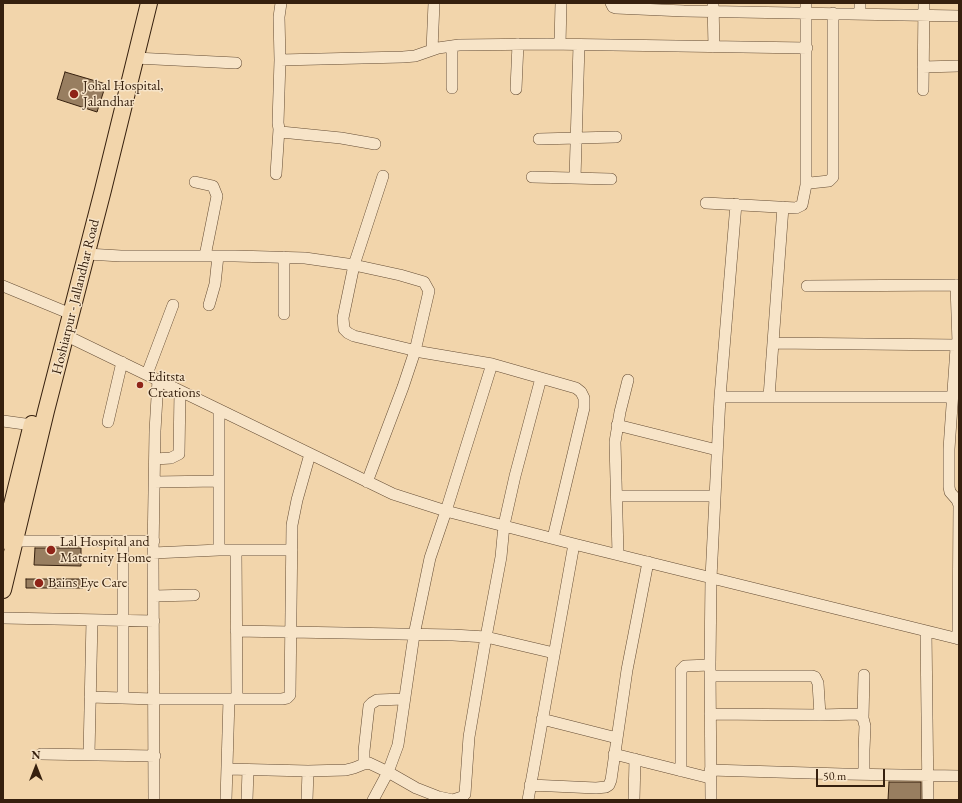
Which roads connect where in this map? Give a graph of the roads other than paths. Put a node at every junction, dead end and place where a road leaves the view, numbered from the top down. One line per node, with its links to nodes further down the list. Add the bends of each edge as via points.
1 (138, 3): 54 (highway, Hoshiarpur - Jallandhar Road)
2 (149, 3): 21 (highway, Hoshiarpur - Jallandhar Road)
3 (281, 3): 22 (street)
4 (434, 3): 20 (street)
5 (561, 3): 15 (street)
6 (611, 3): 8 (street, via 616,8)
7 (924, 3): 12 (street)
8 (713, 7): 9 (street); 18 (street)
9 (806, 8): 11 (street); 19 (street)
10 (860, 8): 11 (street); 12 (street)
11 (833, 13): 40 (street, via 833,177 829,181)
12 (923, 16): 13 (street); 25 (street)
13 (959, 16)
14 (518, 44): 15 (street); 17 (street); 27 (street)
15 (560, 44): 16 (street)
16 (579, 45): 18 (street); 30 (street)
17 (452, 46): 20 (street); 26 (street)
18 (714, 47): 19 (street)
19 (807, 48): 40 (street)
20 (432, 50): 22 (street, via 403,58)
21 (135, 58): 23 (street); 44 (highway, Hoshiarpur - Jallandhar Road)
22 (280, 60): 29 (street)
23 (236, 63)
24 (959, 66): 25 (street)
25 (923, 67): 28 (street)
26 (452, 88)
27 (516, 89)
28 (923, 90)
29 (278, 129): 33 (street, via 284,133); 34 (street)
30 (576, 137): 31 (street); 32 (street); 37 (street)
31 (616, 137)
32 (539, 139)
33 (375, 144)
34 (276, 174)
35 (383, 176): 48 (street)
36 (532, 178): 37 (street)
37 (575, 178): 38 (street)
38 (611, 179)
39 (195, 182): 45 (street, via 213,186 217,196)
40 (806, 185): 43 (street, via 800,207)
41 (706, 203): 42 (street)
42 (736, 204): 43 (street); 68 (street)
43 (783, 207): 57 (street)
44 (86, 254): 45 (street); 54 (highway, Hoshiarpur - Jallandhar Road)
45 (205, 256): 46 (street)
46 (218, 256): 47 (street); 53 (street, via 215,284)
47 (284, 257): 48 (street); 55 (street)
48 (354, 265): 59 (street, via 343,318 344,330 354,336); 59 (street, via 418,280 428,286 428,298)
49 (957, 285): 51 (street); 58 (street)
50 (3, 286): 54 (street)
51 (807, 286)
52 (173, 304): 63 (street)
53 (209, 305)
54 (65, 312): 56 (highway, Hoshiarpur - Jallandhar Road); 60 (highway, Hoshiarpur - Jallandhar Road)
55 (284, 314)
56 (65, 335): 60 (highway, Hoshiarpur - Jallandhar Road); 61 (street)
57 (773, 343): 58 (street); 69 (street)
58 (958, 343): 70 (street)
59 (415, 351): 62 (street); 81 (street)
60 (55, 354): 74 (highway, Hoshiarpur - Jallandhar Road); 87 (highway, Hoshiarpur - Jallandhar Road)
61 (122, 362): 63 (street); 73 (street)
62 (492, 364): 64 (street); 84 (street)
63 (147, 374): 65 (street)
64 (541, 378): 85 (street); 86 (street, via 576,388 584,398 583,415)
65 (158, 380): 67 (street); 78 (street)
66 (628, 380): 75 (street)
67 (180, 391): 71 (street); 78 (street, via 179,454 171,458)
68 (720, 396): 69 (street); 76 (street)
69 (769, 396): 70 (street)
70 (953, 396): 110 (street, via 949,487 959,505)
71 (219, 410): 77 (street); 79 (street)
72 (3, 421): 74 (street)
73 (108, 422)
74 (32, 425): 87 (highway, Hoshiarpur - Jallandhar Road)
75 (617, 425): 76 (street); 82 (street)
76 (717, 450): 83 (street)
77 (310, 454): 81 (street); 93 (street, via 294,515)
78 (155, 459): 80 (street)
79 (219, 481): 80 (street); 91 (street)
80 (154, 482): 89 (street)
81 (367, 482): 84 (street, via 393,494)
82 (616, 496): 83 (street); 95 (street)
83 (715, 496): 97 (street)
84 (446, 511): 85 (street); 108 (street, via 430,558)
85 (504, 525): 86 (street); 109 (street, via 501,557)
86 (553, 538): 90 (street)
87 (9, 541): 88 (street); 98 (highway, Hoshiarpur - Jallandhar Road)
88 (123, 541): 89 (street); 103 (street)
89 (154, 541): 94 (street)
90 (574, 544): 95 (street); 111 (street)
91 (219, 550): 92 (street); 94 (street)
92 (236, 550): 93 (street); 106 (street)
93 (292, 550): 107 (street)
94 (153, 553): 100 (street)
95 (618, 554): 96 (street)
96 (648, 562): 97 (street); 123 (street)
97 (711, 578): 105 (street); 112 (street)
98 (3, 590)
99 (194, 595): 100 (street)
100 (154, 596): 104 (street)
101 (3, 618): 102 (street)
102 (92, 620): 103 (street); 114 (street)
103 (123, 620): 104 (street); 115 (street)
104 (154, 621): 117 (street)
105 (926, 631): 110 (street); 137 (street)
106 (236, 632): 107 (street); 116 (street)
107 (291, 633): 108 (street); 116 (street, via 290,695 282,699)
108 (414, 635): 109 (street); 118 (street)
109 (486, 637): 111 (street); 140 (street, via 469,737 465,794 453,800)
110 (959, 639)
111 (554, 653): 122 (street)
112 (710, 671): 119 (street); 120 (street, via 815,677 818,683); 133 (street, via 685,666 681,670)
113 (864, 675): 121 (street)
114 (90, 697): 115 (street); 125 (street)
115 (123, 698): 117 (street)
116 (233, 698): 117 (street); 130 (street)
117 (154, 699): 127 (street)
118 (404, 699): 129 (street, via 377,700 369,706); 134 (street, via 398,745)
119 (710, 714): 120 (street); 135 (street)
120 (820, 715): 121 (street, via 850,713)
121 (863, 718): 136 (street, via 866,732)
122 (542, 719): 123 (street); 139 (street)
123 (617, 738): 126 (street)
124 (41, 754): 125 (street)
125 (89, 754): 127 (street)
126 (614, 754): 128 (street); 139 (street, via 611,780 606,787)
127 (155, 756): 141 (street)
128 (635, 760): 133 (street); 148 (street)
129 (364, 764): 132 (street, via 346,770); 134 (street, via 369,763)
130 (228, 769): 131 (street); 142 (street)
131 (248, 770): 132 (street); 143 (street)
132 (308, 771): 144 (street)
133 (680, 771): 135 (street)
134 (388, 772): 140 (street); 145 (street)
135 (710, 774): 136 (street); 149 (street)
136 (864, 774): 137 (street)
137 (928, 776): 138 (street); 150 (street)
138 (959, 776)
139 (530, 785): 147 (street)
140 (416, 788): 146 (street)
141 (154, 800)
142 (226, 800)
143 (247, 800)
144 (307, 800)
145 (373, 800)
146 (416, 800)
147 (528, 800)
148 (634, 800)
149 (710, 800)
150 (928, 800)

